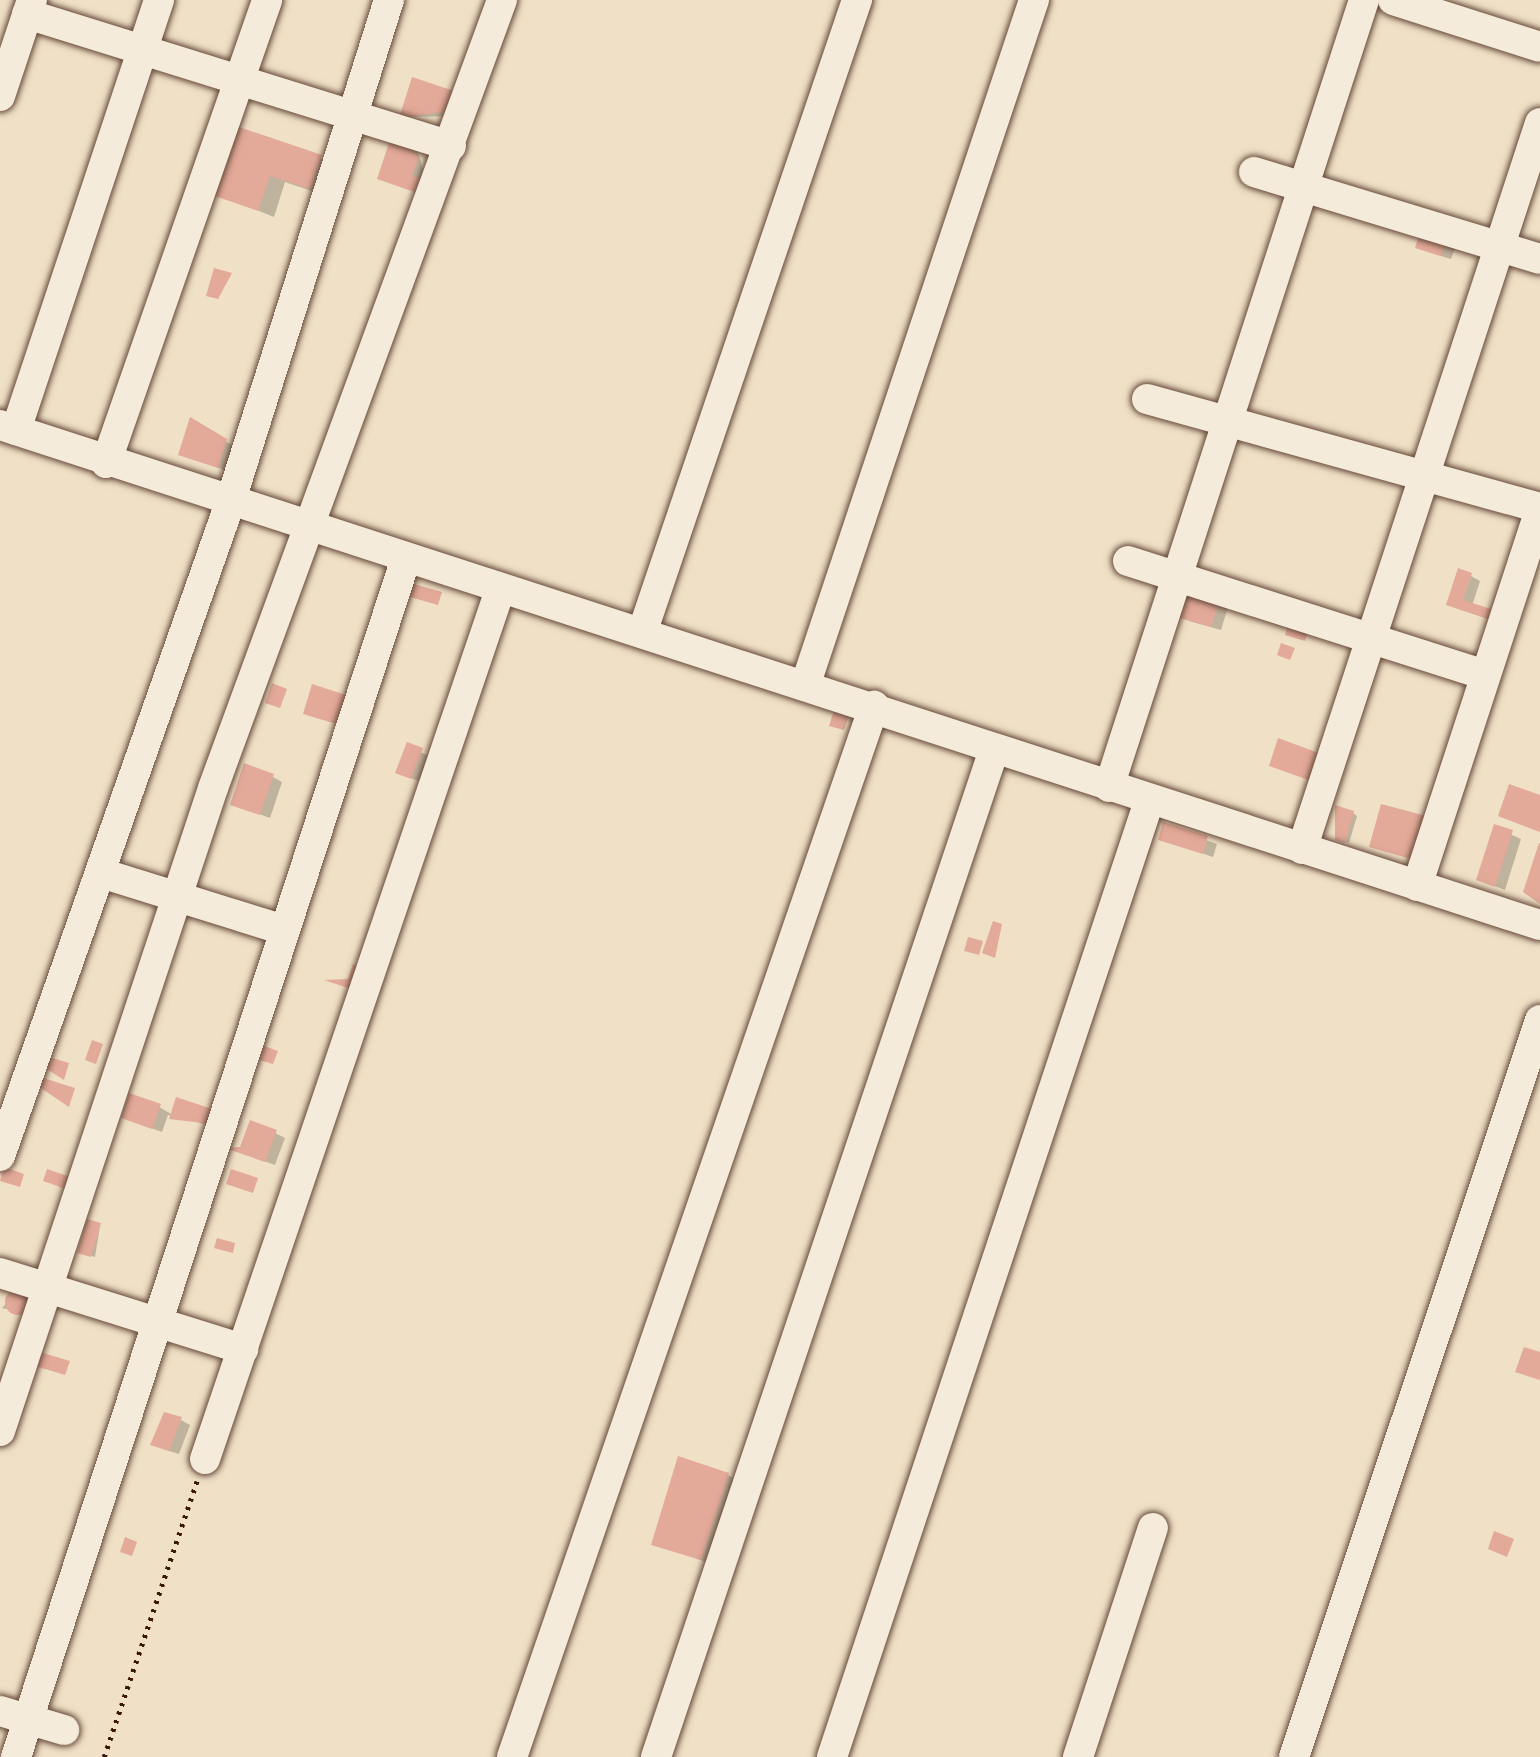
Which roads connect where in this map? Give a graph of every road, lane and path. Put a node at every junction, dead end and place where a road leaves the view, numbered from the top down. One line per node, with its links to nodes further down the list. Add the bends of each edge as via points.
1 (159, 0): 11 (street)
2 (267, 0): 12 (street)
3 (389, 0): 14 (street)
4 (502, 0): 16 (street)
5 (857, 0): 33 (street)
6 (1034, 0): 36 (street)
7 (1364, 0): 18 (street)
8 (1394, 0): 10 (street)
9 (30, 7): 11 (street); 13 (street)
10 (1540, 47)
11 (142, 52): 12 (street); 23 (street)
12 (240, 83): 14 (street); 24 (street)
13 (0, 96)
14 (350, 116): 16 (street); 26 (street)
15 (1540, 124): 19 (street)
16 (451, 146): 28 (street)
17 (1254, 172): 18 (street)
18 (1303, 186): 19 (street); 22 (street)
19 (1499, 245): 20 (street); 25 (street)
20 (1540, 259)
21 (1148, 399): 22 (street)
22 (1227, 416): 25 (street); 31 (street)
23 (8, 428): 24 (street)
24 (106, 463): 26 (street)
25 (1422, 474): 27 (street); 34 (street)
26 (230, 503): 28 (street); 42 (street)
27 (1540, 509): 35 (street)
28 (306, 527): 29 (street); 44 (street)
29 (406, 558): 32 (street); 46 (street)
30 (1128, 561): 31 (street)
31 (1176, 576): 34 (street); 39 (street)
32 (500, 590): 33 (street); 52 (street)
33 (642, 633): 36 (street)
34 (1369, 634): 35 (street); 41 (street)
35 (1485, 675): 43 (street)
36 (806, 682): 37 (street)
37 (874, 706): 38 (street); 60 (street)
38 (994, 750): 39 (street); 61 (street, via 933,907 917,989)
39 (1109, 787): 40 (street)
40 (1149, 801): 41 (street); 62 (street)
41 (1302, 849): 43 (street)
42 (101, 873): 44 (street); 48 (street)
43 (1417, 886): 45 (street)
44 (178, 898): 46 (street); 50 (street)
45 (1540, 925)
46 (284, 930): 51 (street)
47 (1540, 1019): 64 (street)
48 (0, 1156)
49 (0, 1273): 50 (street)
50 (47, 1288): 51 (street); 53 (street)
51 (156, 1324): 52 (street); 56 (street)
52 (243, 1348): 54 (street)
53 (0, 1430)
54 (205, 1459): 59 (path)
55 (1153, 1528): 63 (street)
56 (14, 1714): 57 (street); 58 (street)
57 (64, 1730)
58 (16, 1757)
59 (104, 1757)
60 (512, 1757)
61 (656, 1757)
62 (832, 1757)
63 (1078, 1757)
64 (1294, 1757)

